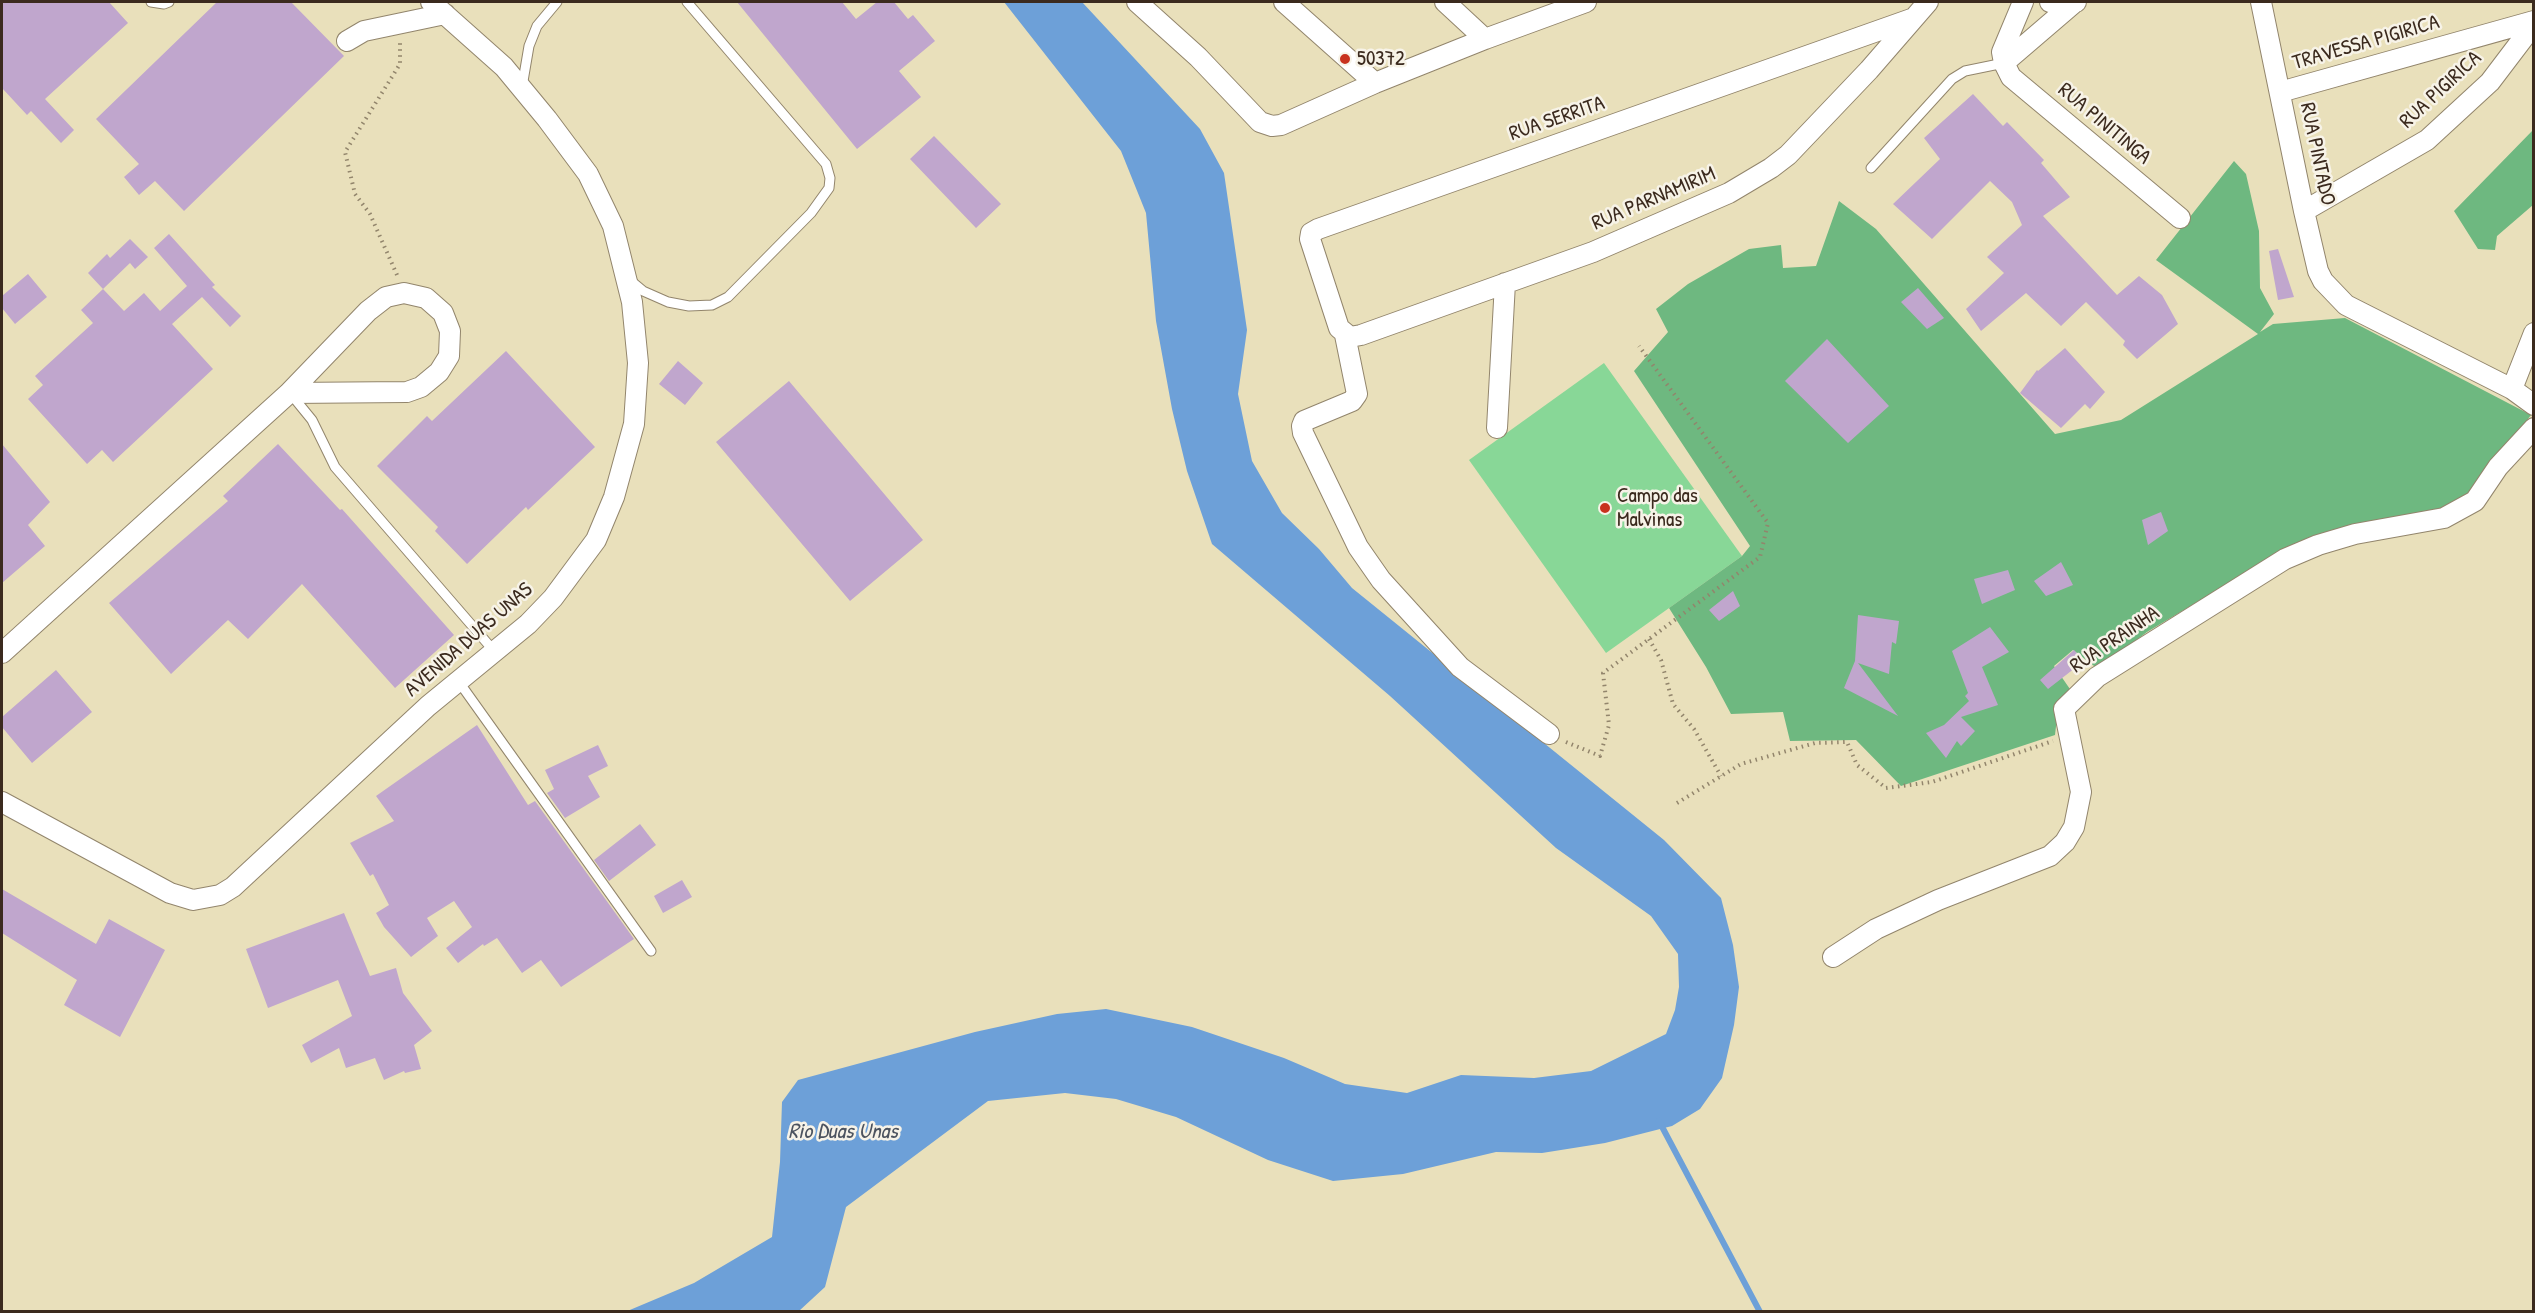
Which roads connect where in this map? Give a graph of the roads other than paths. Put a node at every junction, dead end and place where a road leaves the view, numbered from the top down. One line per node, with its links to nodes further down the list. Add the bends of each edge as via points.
1 (151, 2): 2 (lane)
2 (169, 2)
3 (557, 2): 21 (lane, via 537,26 529,46)
4 (687, 2): 26 (lane, via 826,164 830,188 811,213 728,297 712,305 668,302 643,291)
5 (1137, 2): 20 (street, via 1266,125 1281,125)
6 (1284, 2): 20 (street)
7 (1445, 2): 17 (street)
8 (1586, 2): 17 (street)
9 (1928, 2): 15 (street, RUA PARNAMIRIM)
10 (2023, 2): 19 (street, via 2005,40)
11 (2050, 2): 12 (street)
12 (2075, 2): 19 (street)
13 (2261, 2): 22 (street, RUA PINTADO)
14 (438, 8): 18 (street); 21 (street, AVENIDA DUAS UNAS, via 504,67)
15 (1914, 18): 27 (street, RUA PARNAMIRIM, via 1853,87 1771,168 1703,205); 28 (street, RUA SERRITA, via 1318,229 1310,239)
16 (2534, 22): 22 (street, TRAVESSA PIGIRICA); 24 (street, RUA PIGIRICA, via 2490,82 2427,140)
17 (1485, 39): 20 (street)
18 (347, 40)
19 (2004, 63): 23 (lane, via 1965,71 1952,79); 25 (street, RUA PINITINGA, via 2011,77)
20 (1375, 83)
21 (522, 89): 26 (street, AVENIDA DUAS UNAS, via 588,174 613,226)
22 (2280, 92): 24 (street, RUA PINTADO)
23 (1871, 168)
24 (2304, 212): 31 (street, RUA PINTADO, via 2318,271 2330,291 2346,305)
25 (2180, 218)
26 (626, 277): 36 (street, AVENIDA DUAS UNAS, via 637,353 636,393 634,424 614,497 596,540 573,574 528,624)
27 (1505, 284): 28 (street, RUA PARNAMIRIM, via 1361,335 1350,337); 34 (street)
28 (1342, 331): 39 (street, via 1357,394 1352,401 1304,421 1302,426 1358,547 1381,580 1460,667)
29 (2534, 333): 31 (street)
30 (2534, 370): 31 (street)
31 (2513, 384): 33 (street, RUA PINTADO)
32 (289, 393): 32 (street, via 368,310 386,297 404,293 426,298 442,313 450,331 449,356 439,372 421,387 407,392); 36 (lane, via 312,420 335,467); 37 (street)
33 (2534, 405)
34 (1497, 428)
35 (2534, 428): 42 (street, RUA PRAINHA, via 2498,467 2475,501 2444,518 2355,534 2285,559 2097,677 2064,709 2081,792 2074,827 2065,842 2050,856 1876,928)
36 (494, 651): 38 (street, AVENIDA DUAS UNAS)
37 (2, 653)
38 (459, 682): 40 (street, AVENIDA DUAS UNAS, via 220,895 193,900 170,893); 41 (lane)
39 (1549, 734)
40 (2, 802)
41 (651, 951)
42 (1833, 957)

